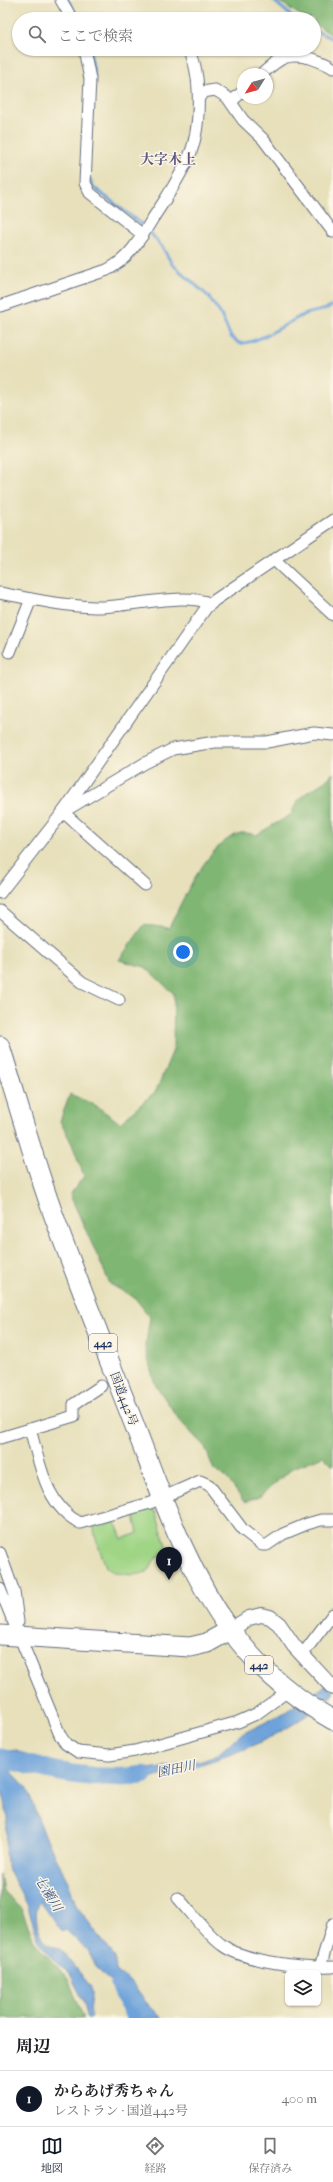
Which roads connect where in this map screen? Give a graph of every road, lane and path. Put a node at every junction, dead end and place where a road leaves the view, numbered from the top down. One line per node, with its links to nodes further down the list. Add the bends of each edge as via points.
1 (61, 0): 2 (street)
2 (68, 12)
3 (85, 56): 13 (street, via 90,79 85,184 90,193)
4 (190, 56): 10 (street)
5 (290, 56): 7 (street, via 280,59)
6 (298, 56): 8 (street, via 323,62)
7 (269, 68)
8 (333, 68)
9 (237, 96): 11 (street)
10 (199, 98): 11 (street, via 203,92 216,90); 13 (street, via 190,155)
11 (231, 102): 12 (street, via 243,120 272,150)
12 (333, 232)
13 (143, 235): 14 (street, via 121,261 107,270)
14 (0, 306)
15 (333, 520): 16 (street)
16 (274, 560): 19 (street); 20 (street)
17 (0, 593): 18 (street)
18 (32, 599): 19 (street, via 95,607 178,600); 21 (street)
19 (211, 604): 23 (street, via 200,615)
20 (333, 615)
21 (10, 652)
22 (333, 735): 23 (street, via 314,733 267,742 215,742 173,750 145,763)
23 (63, 812): 24 (street); 25 (street)
24 (145, 885)
25 (0, 893)
26 (0, 911): 27 (street, via 82,982)
27 (119, 1000)
28 (0, 1046): 32 (highway, 国道442号 / 442, via 68,1256)
29 (102, 1386): 30 (street, via 74,1404 74,1416)
30 (30, 1429): 31 (street); 32 (street, via 49,1491 58,1504 76,1521 87,1523)
31 (0, 1438)
32 (163, 1498): 33 (street, via 200,1481 209,1484 243,1530 255,1541 265,1545 307,1524); 37 (highway, 国道442号 / 442, via 201,1582)
33 (333, 1520)
34 (0, 1553): 39 (street, via 14,1592)
35 (0, 1589): 39 (street)
36 (333, 1614): 40 (street)
37 (230, 1630): 39 (highway, via 207,1643 190,1647); 40 (street, via 249,1618 266,1616 279,1624); 42 (highway, 国道442号 / 442, via 260,1666)
38 (0, 1635): 39 (highway)
39 (20, 1636): 42 (street, via 60,1735 66,1744 78,1752 118,1754 204,1733 256,1714)
40 (302, 1655): 41 (street)
41 (333, 1688)
42 (290, 1693): 43 (highway, 国道442号 / 442)
43 (326, 1716)
44 (178, 1898): 46 (street, via 226,1948 262,1960)
45 (333, 1924): 46 (street)
46 (320, 1967): 47 (street)
47 (333, 1967)

